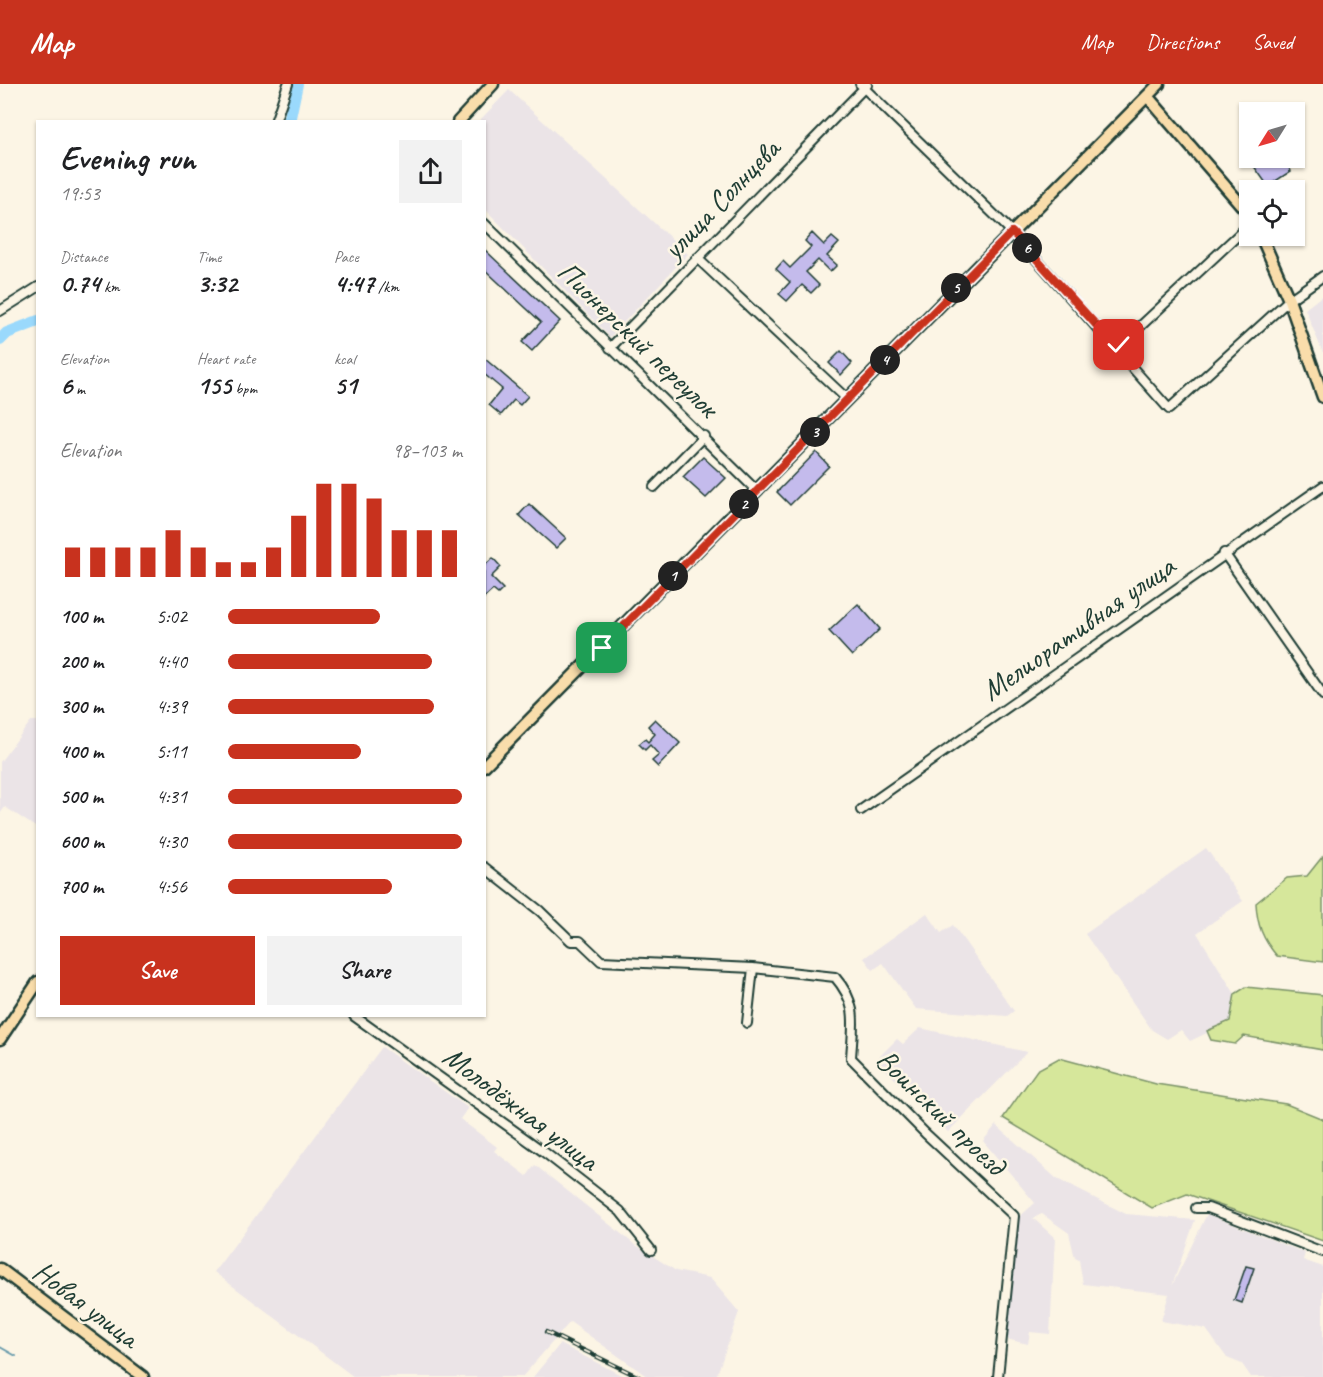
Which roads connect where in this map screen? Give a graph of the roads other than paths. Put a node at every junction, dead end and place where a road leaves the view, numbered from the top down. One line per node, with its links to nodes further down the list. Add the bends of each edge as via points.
1 (288, 84): 6 (street)
2 (494, 84): 7 (main road)
3 (1159, 84): 5 (main road)
4 (864, 85): 10 (street); 13 (street, улица Солнцева)
5 (1147, 96): 8 (main road); 10 (main road)
6 (276, 120)
7 (460, 120)
8 (1239, 202)
9 (486, 225): 18 (street, Пионерский переулок)
10 (1012, 232): 19 (street); 21 (main road)
11 (1239, 234): 19 (street)
12 (1265, 246): 16 (main road)
13 (697, 258): 18 (street, улица Солнцева); 21 (street)
14 (1323, 276): 16 (street)
15 (36, 288): 17 (street)
16 (1289, 300): 19 (street, via 1169,409); 20 (main road)
17 (0, 311)
18 (610, 348): 22 (street, Пионерский переулок)
19 (1117, 348)
20 (1323, 397)
21 (847, 399): 25 (main road)
22 (704, 436): 24 (street); 25 (street, Пионерский переулок)
23 (1323, 486): 26 (street, Мелиоративная улица)
24 (654, 487)
25 (758, 491): 28 (main road)
26 (1224, 553): 27 (street); 29 (street, Мелиоративная улица)
27 (1323, 695)
28 (486, 764)
29 (861, 810)
30 (486, 869): 31 (street, Воинский проезд, via 571,941 580,941 602,961)
31 (753, 968): 34 (street); 41 (street, Воинский проезд, via 835,977 854,1007 851,1058 1014,1216)
32 (36, 985): 35 (main road)
33 (355, 1017): 37 (street, Молодёжная улица, via 620,1211)
34 (747, 1023)
35 (0, 1040)
36 (1196, 1208): 38 (street, via 1208,1208)
37 (651, 1250)
38 (1323, 1252)
39 (0, 1269): 40 (main road, Новая улица)
40 (143, 1377)
41 (998, 1377)

